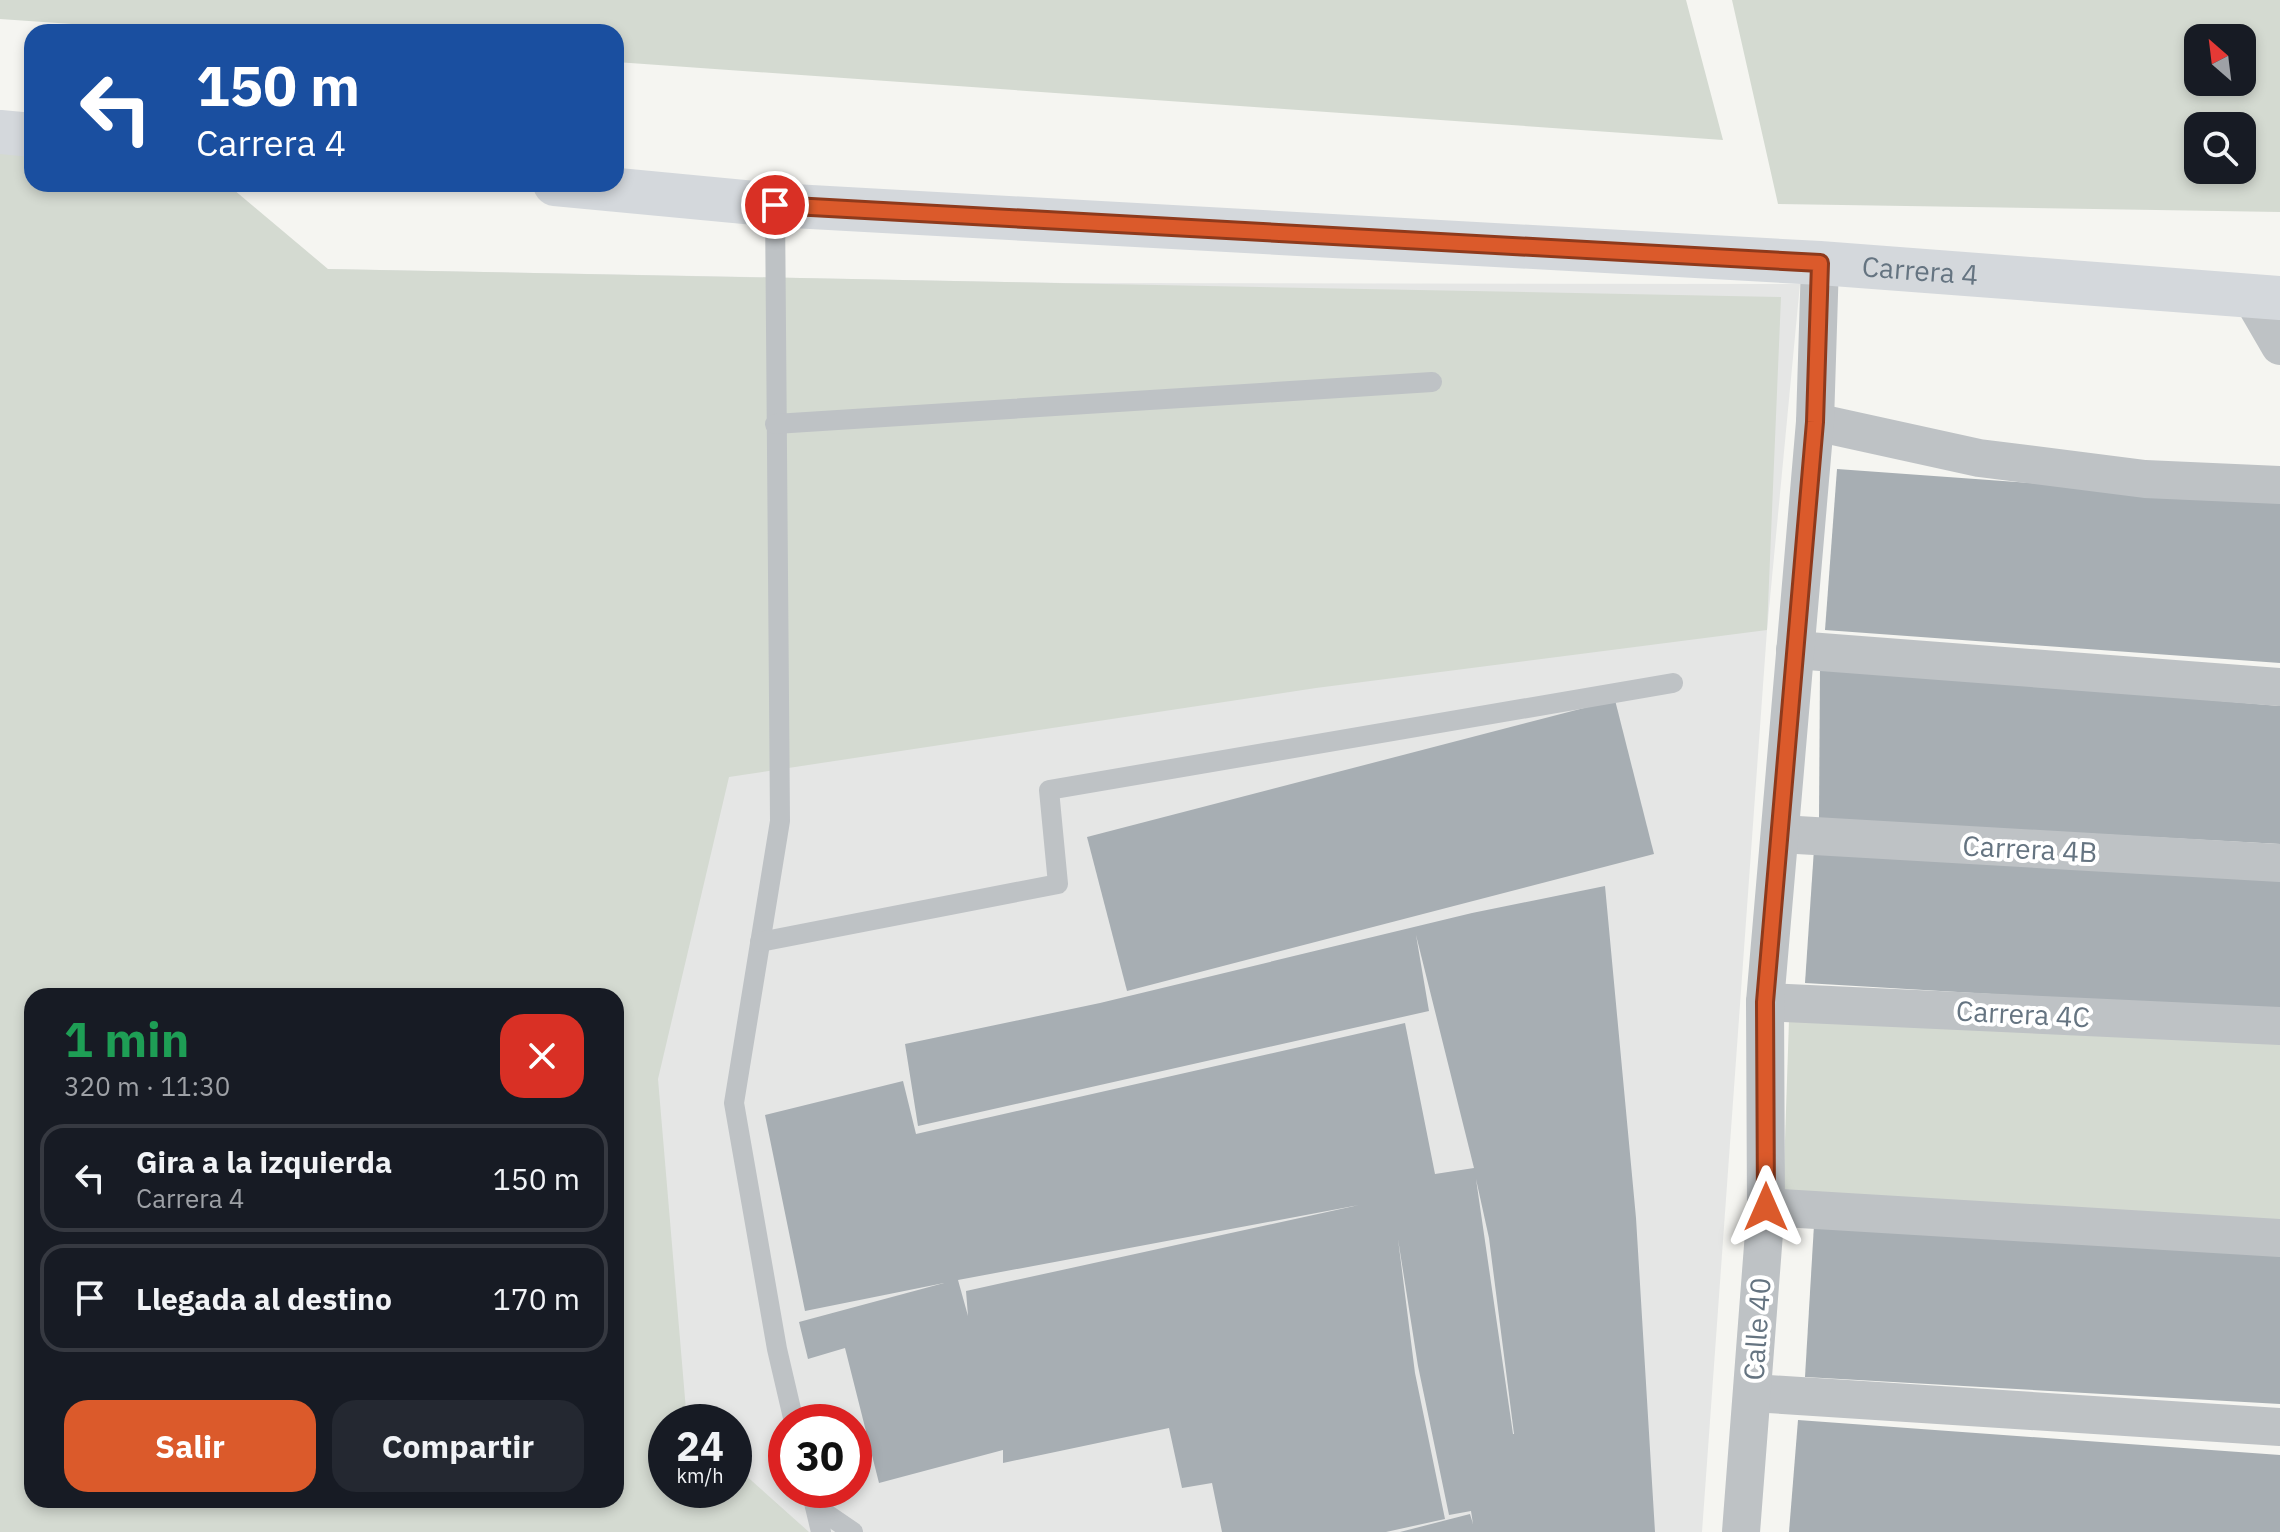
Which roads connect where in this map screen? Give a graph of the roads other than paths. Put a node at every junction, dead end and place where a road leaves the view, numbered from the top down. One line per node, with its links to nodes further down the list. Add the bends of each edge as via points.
1 (0, 132): 2 (main road)
2 (24, 134)
3 (624, 191): 4 (main road, Carrera 4)
4 (775, 205): 5 (main road, Carrera 4); 10 (lane)
5 (1820, 263): 6 (main road, Carrera 4); 9 (street, Calle 40)
6 (2265, 297): 7 (street)
7 (2280, 346)
8 (1432, 382): 10 (lane)
9 (1815, 422): 11 (street, via 1979,458 2145,479); 12 (street, Calle 40)
10 (775, 424): 17 (lane, via 780,821)
11 (2280, 485)
12 (1795, 650): 14 (street); 15 (street, Calle 40)
13 (1673, 683): 17 (lane, via 1049,790 1058,884)
14 (2280, 687)
15 (1780, 834): 16 (street, Carrera 4B); 18 (street, Calle 40)
16 (2280, 863)
17 (760, 942): 23 (lane, via 734,1103)
18 (1765, 1002): 19 (street, Carrera 4C); 20 (street, Calle 40)
19 (2280, 1026)
20 (1766, 1207): 21 (street); 22 (street, Calle 40)
21 (2280, 1238)
22 (1753, 1393): 24 (street); 29 (street, Calle 40)
23 (790, 1404)
24 (2280, 1427)
25 (815, 1508): 27 (lane)
26 (825, 1508): 28 (lane)
27 (821, 1532)
28 (853, 1532)
29 (1741, 1532)

